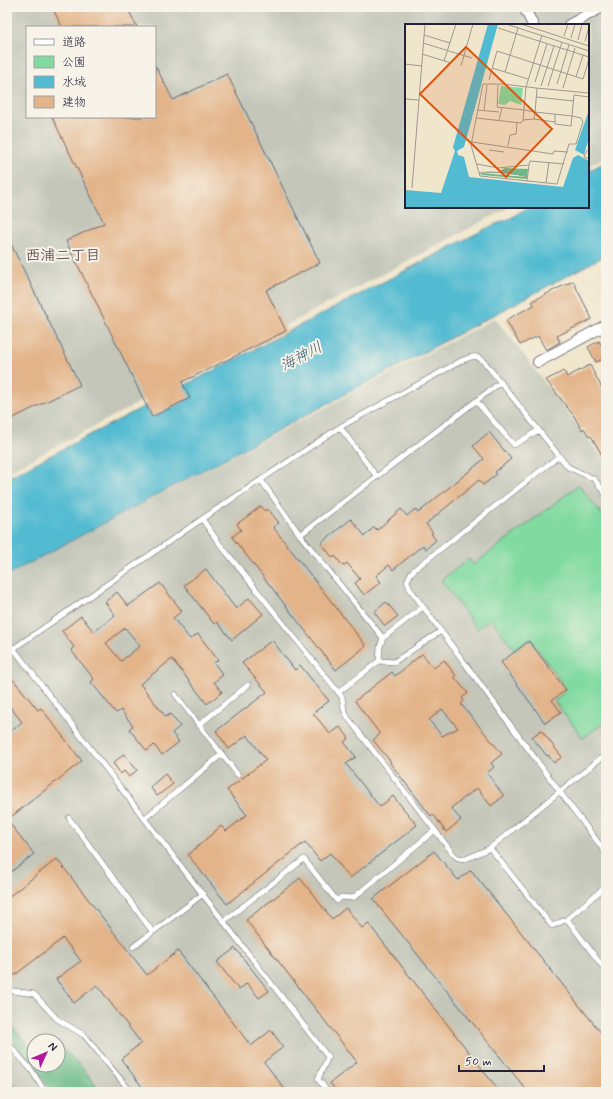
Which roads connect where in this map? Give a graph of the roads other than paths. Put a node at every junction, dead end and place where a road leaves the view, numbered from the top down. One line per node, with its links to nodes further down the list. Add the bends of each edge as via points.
1 (524, 7): 3 (street)
2 (602, 7): 4 (street)
3 (532, 24)
4 (571, 24)
5 (606, 325): 6 (street)
6 (538, 362)
7 (501, 382): 8 (lane); 9 (lane, via 478,356 474,356 460,361); 10 (lane)
8 (476, 401): 10 (lane, via 514,445); 12 (lane)
9 (340, 427): 12 (lane); 13 (lane)
10 (538, 430): 11 (lane)
11 (559, 456): 14 (lane, via 568,467 594,478); 17 (lane, via 411,573 407,581)
12 (377, 476): 16 (lane)
13 (261, 480): 15 (lane); 16 (lane)
14 (606, 494)
15 (202, 519): 20 (lane); 24 (lane)
16 (300, 535): 19 (lane)
17 (423, 607): 18 (lane); 19 (lane)
18 (441, 631): 22 (lane, via 394,662); 30 (lane)
19 (383, 638): 22 (lane)
20 (13, 648): 21 (lane); 32 (lane)
21 (7, 653)
22 (379, 661): 24 (lane)
23 (248, 685): 26 (lane)
24 (338, 692): 33 (lane, via 348,718)
25 (175, 694): 26 (lane)
26 (199, 725): 27 (lane)
27 (222, 754): 29 (lane); 32 (lane)
28 (606, 754): 30 (lane)
29 (238, 775)
30 (560, 792): 34 (lane); 35 (lane)
31 (69, 818): 40 (lane)
32 (145, 818): 37 (lane)
33 (435, 830): 34 (lane, via 458,858 466,859); 39 (lane, via 353,898 341,897 337,901 304,859)
34 (490, 848): 38 (lane, via 552,926)
35 (606, 853)
36 (606, 886): 38 (lane)
37 (203, 894): 39 (lane); 40 (lane)
38 (567, 919): 42 (lane)
39 (224, 921): 47 (lane, via 328,1057 318,1079)
40 (152, 932): 41 (lane)
41 (133, 947)
42 (606, 971)
43 (7, 990): 46 (lane, via 34,994 57,1019 84,1035)
44 (7, 1042): 45 (lane)
45 (45, 1092)
46 (131, 1092)
47 (328, 1092)

